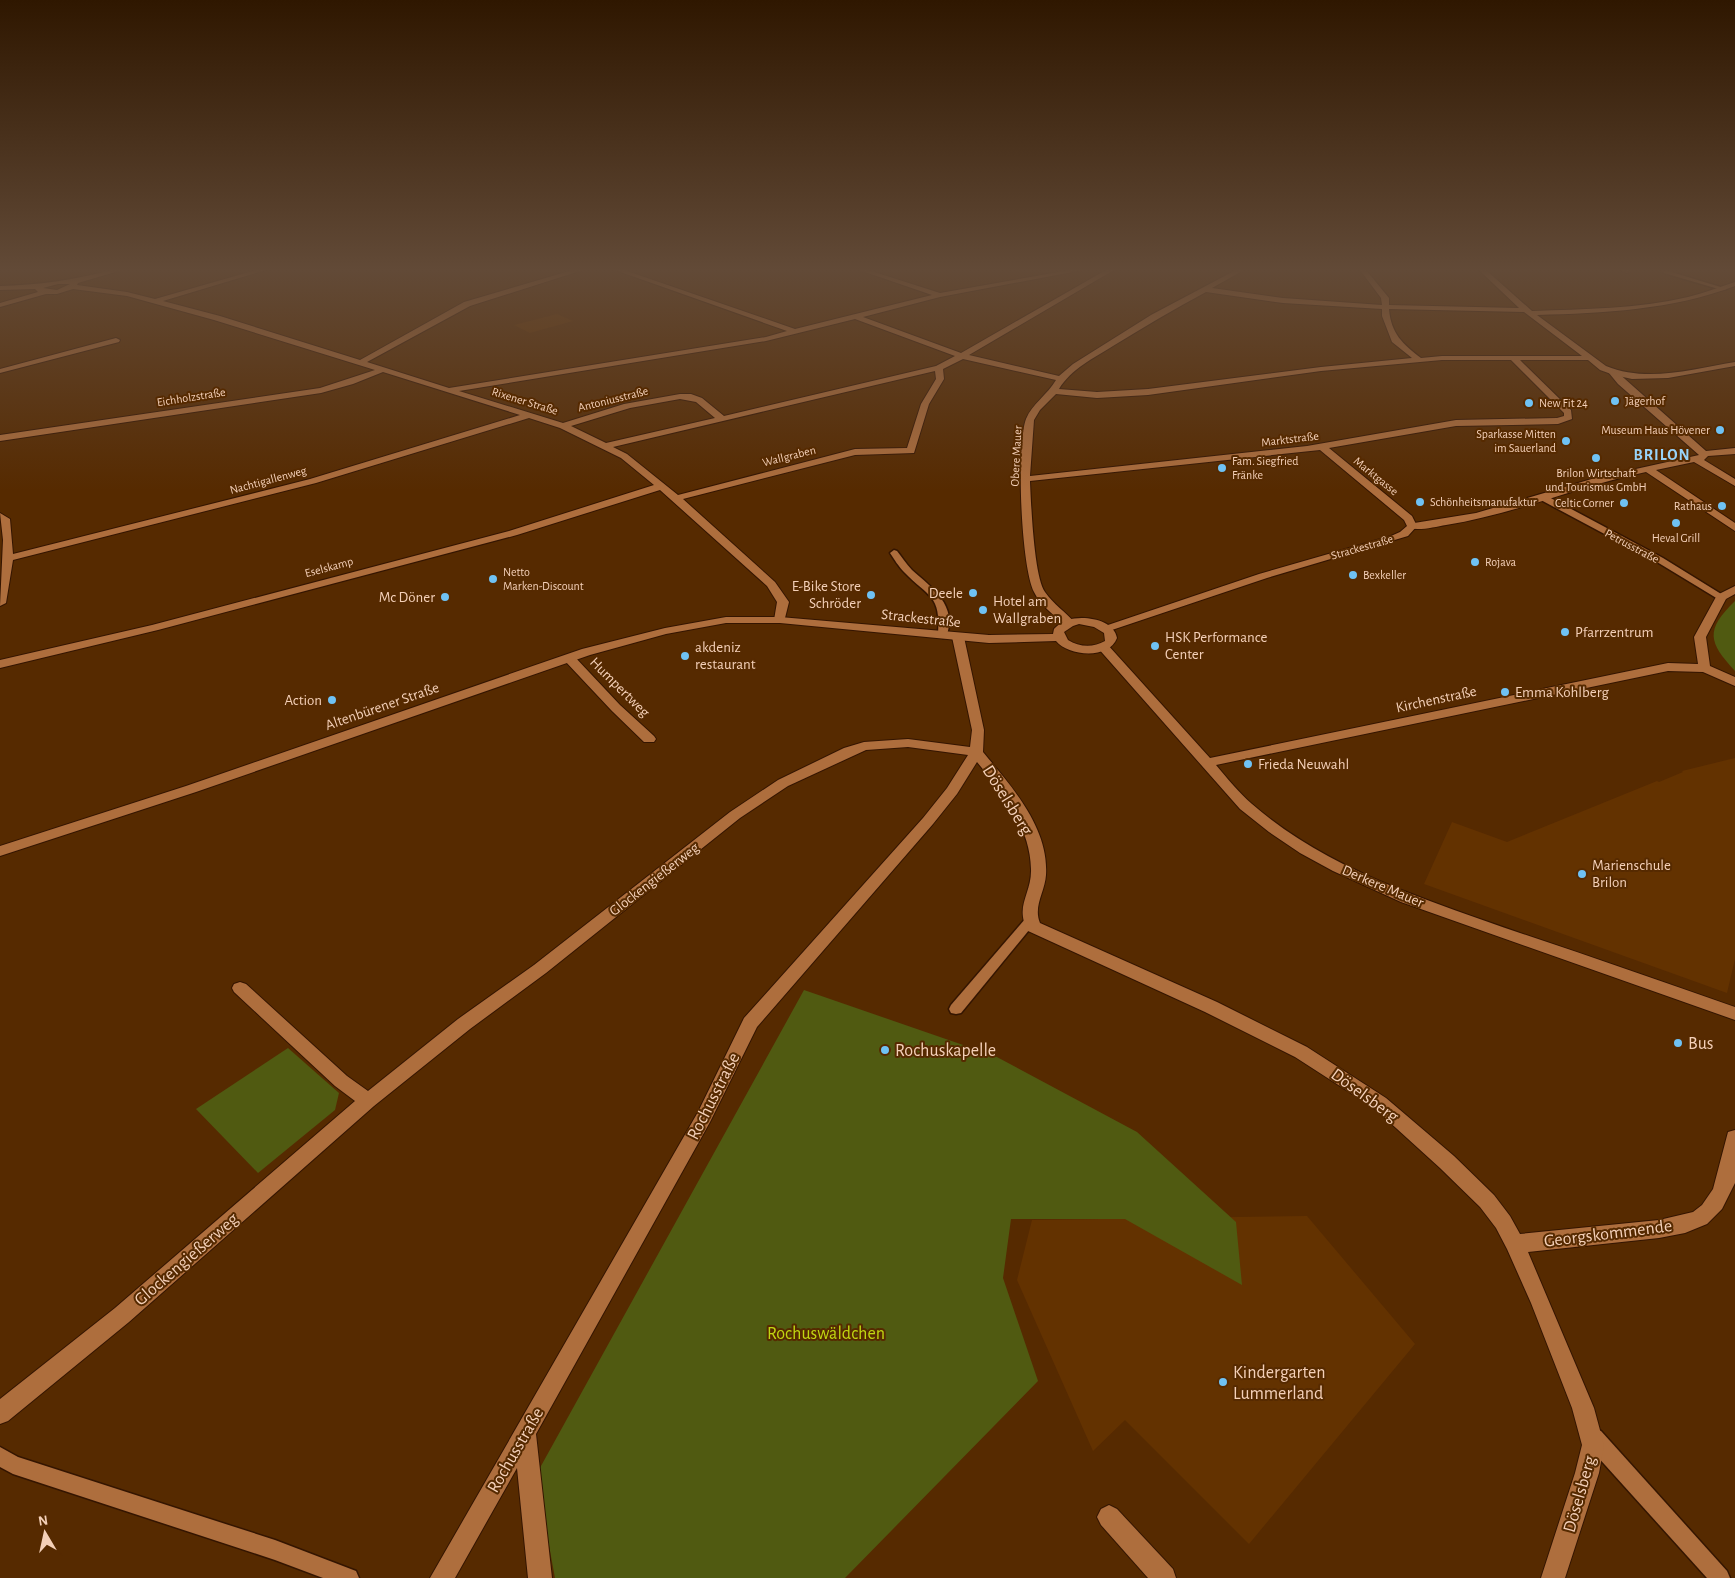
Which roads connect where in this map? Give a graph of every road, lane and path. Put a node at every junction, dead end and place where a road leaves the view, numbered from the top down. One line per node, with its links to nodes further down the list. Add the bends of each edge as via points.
1 (102, 344): 18 (street)
2 (303, 344): 14 (street, Rixener Straße)
3 (395, 344): 14 (street)
4 (742, 344): 21 (street)
5 (929, 344): 10 (street)
6 (983, 344): 10 (street)
7 (1109, 344): 20 (street, Obere Mauer)
8 (1398, 344): 13 (street)
9 (1571, 344): 12 (street)
10 (962, 356): 17 (street); 20 (street)
11 (1512, 358): 12 (street); 13 (street); 28 (street, Marktstraße, via 1568,412 1567,419 1447,424)
12 (1590, 358): 19 (street)
13 (1419, 360): 22 (street, via 1143,393)
14 (362, 362): 16 (street, Rixener Straße)
15 (1735, 364): 19 (street, via 1652,376)
16 (384, 368): 21 (street, Rixener Straße); 26 (street, Eichholzstraße, via 321,390)
17 (939, 368): 24 (street); 36 (street, Wallgraben, via 940,379 925,404 911,451 854,452)
18 (0, 371)
19 (1613, 373): 30 (street)
20 (1061, 378): 22 (street, Obere Mauer)
21 (448, 390): 23 (street, Rixener Straße)
22 (1054, 391): 32 (street, Obere Mauer, via 1030,420)
23 (530, 415): 25 (street, Rixener Straße); 41 (street, Nachtigallenweg, via 314,481)
24 (722, 419): 25 (street, Antoniusstraße, via 696,398 680,396); 27 (street)
25 (563, 426): 27 (street, Rixener Straße)
26 (0, 438)
27 (606, 446): 34 (street, Rixener Straße)
28 (1322, 447): 32 (street, Marktstraße); 38 (street, Marktgasse, via 1408,518)
29 (1735, 452): 30 (street, Strackestraße)
30 (1700, 456): 31 (street, Strackestraße); 33 (street)
31 (1646, 468): 35 (street, Strackestraße); 39 (street)
32 (1025, 479): 46 (street, Obere Mauer, via 1036,587)
33 (1735, 483)
34 (661, 486): 36 (street, Rixener Straße); 52 (street, Eselskamp, via 512,533 154,628)
35 (1542, 497): 38 (street, Strackestraße, via 1452,522); 43 (lane, Petrusstraße)
36 (676, 498): 45 (street, Rixener Straße, via 771,584 782,602)
37 (0, 516): 41 (street, via 5,519)
38 (1412, 526): 47 (street, Strackestraße, via 1395,538 1263,576)
39 (1735, 528)
40 (894, 554): 48 (lane, via 940,602)
41 (8, 558): 44 (street)
42 (1735, 589): 43 (street)
43 (1721, 596): 53 (street, via 1700,638)
44 (0, 603)
45 (780, 620): 48 (street, Strackestraße); 51 (street, Altenbürener Straße, via 693,625 626,640)
46 (1069, 623): 47 (street, via 1089,622); 49 (street, via 1058,631)
47 (1106, 629): 50 (street, via 1111,638)
48 (950, 636): 49 (street, Strackestraße, via 1013,639); 56 (street, Rochusstraße, via 978,730)
49 (1058, 636): 50 (street, via 1068,646 1086,650)
50 (1103, 647): 57 (street, Derkere Mauer)
51 (569, 658): 55 (street, Humpertweg); 58 (street, Altenbürener Straße, via 191,789)
52 (0, 664)
53 (1704, 667): 54 (street); 57 (street, Kirchenstraße, via 1663,669)
54 (1735, 682)
55 (649, 739)
56 (976, 752): 59 (street, Döselsberg, via 1015,805 1032,836 1038,879 1029,911); 63 (street, Glockengießerweg, via 908,743 878,744 849,751 783,783 735,815); 67 (street, Rochusstraße, via 952,791 928,821 750,1023 704,1117 575,1341)
57 (1206, 763): 62 (street, Derkere Mauer, via 1244,806 1269,827 1298,847 1343,870 1474,922)
58 (0, 851)
59 (1030, 921): 61 (lane); 65 (street, Döselsberg, via 1042,931 1280,1041 1354,1084 1447,1162 1486,1201)
60 (240, 988): 63 (street)
61 (956, 1009)
62 (1735, 1014)
63 (368, 1101): 66 (street, Glockengießerweg, via 122,1315)
64 (1735, 1138): 65 (street, Georgskommende, via 1725,1184 1714,1206 1699,1218 1659,1230)
65 (1515, 1244): 68 (street, Döselsberg, via 1545,1311)
66 (0, 1413)
67 (525, 1435): 72 (street, Rochusstraße); 73 (street)
68 (1592, 1435): 75 (street, Döselsberg, via 1588,1474); 76 (lane)
69 (0, 1456): 71 (lane, via 13,1464 275,1550)
70 (1109, 1517): 74 (street)
71 (349, 1578)
72 (442, 1578)
73 (540, 1578)
74 (1164, 1578)
75 (1553, 1578)
76 (1720, 1578)

